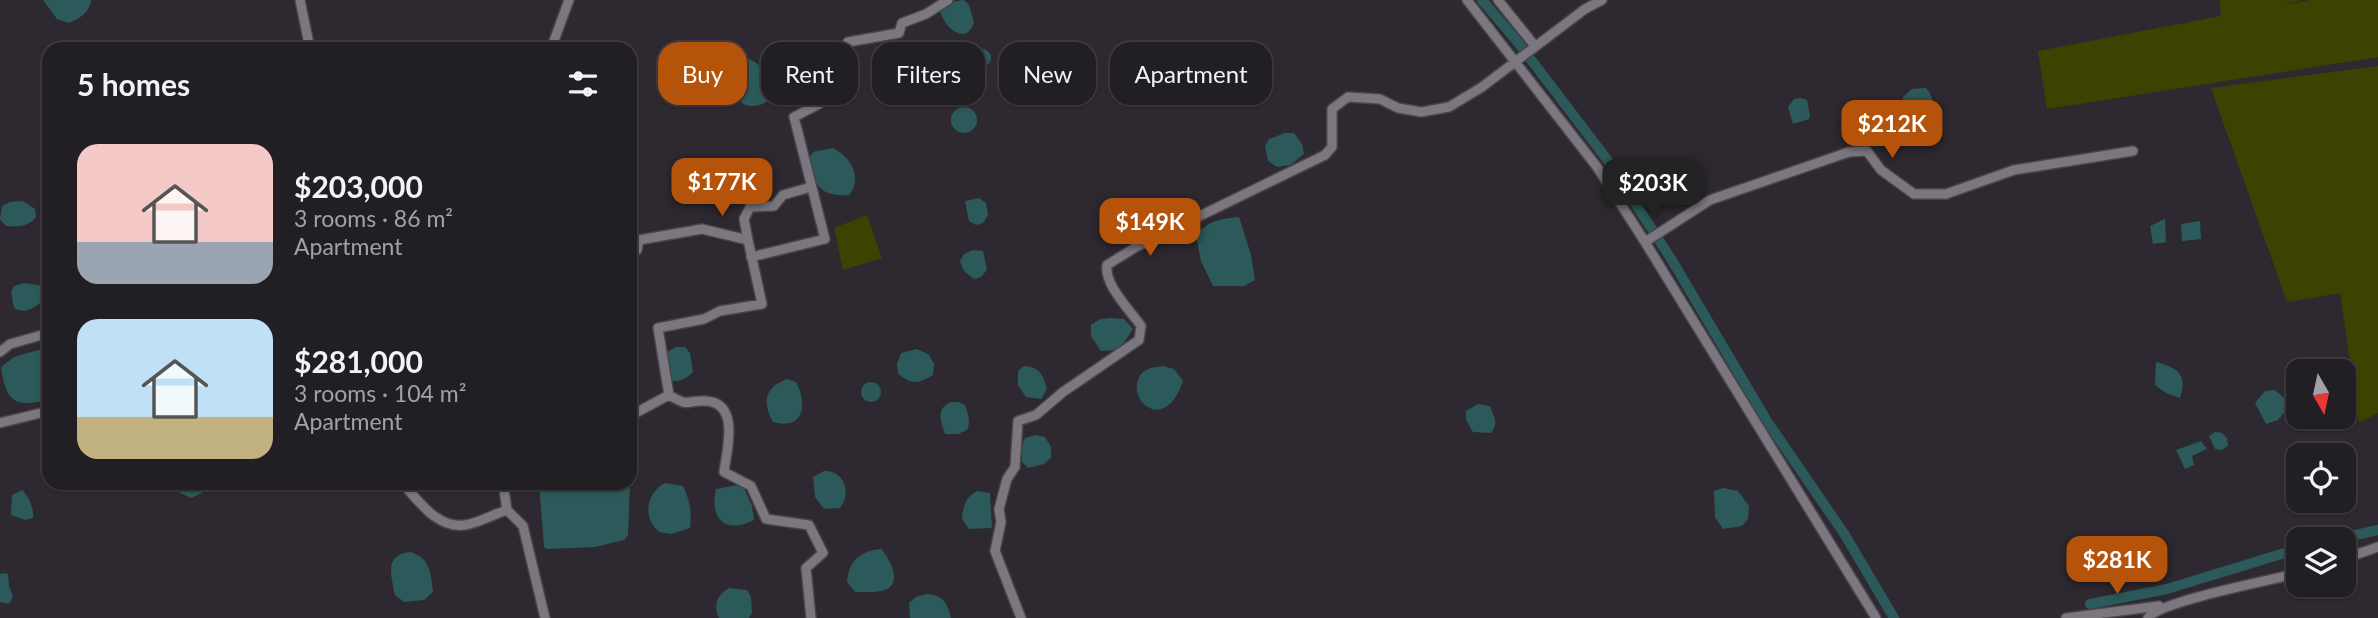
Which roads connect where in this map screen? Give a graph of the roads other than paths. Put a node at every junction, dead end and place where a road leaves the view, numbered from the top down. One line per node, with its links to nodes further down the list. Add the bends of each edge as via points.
1 (300, 0): 7 (street)
2 (569, 0): 8 (street)
3 (948, 0): 12 (street, via 902,23 899,33 848,42 844,83 794,117)
4 (1466, 0): 10 (street)
5 (1498, 0): 9 (street)
6 (1602, 0): 9 (street)
7 (309, 42)
8 (554, 42)
9 (1535, 46): 10 (street)
10 (1514, 63): 14 (street, via 1597,167); 32 (street, via 1449,107 1432,111 1421,113 1380,99 1348,97 1332,109 1332,147 1325,155 1107,265 1115,290 1141,326 1139,340 1036,415 1018,421 1015,467 1006,479 995,551)
11 (2133, 151): 14 (street, via 2014,170 1946,194 1914,194 1881,170 1867,151 1849,152 1710,200)
12 (811, 187): 13 (street, via 783,195 774,206 750,207 744,219); 16 (street, via 825,239)
13 (748, 240): 15 (street, via 690,230 639,240); 16 (street)
14 (1645, 242): 33 (street)
15 (637, 250)
16 (751, 257): 19 (street, via 762,304 658,328)
17 (42, 335): 18 (street, via 10,344)
18 (0, 352)
19 (668, 395): 20 (street); 31 (street, via 684,404 707,401 724,409 729,417 724,472 751,486 766,519 809,525 823,553 806,568)
20 (637, 412)
21 (42, 413): 22 (street)
22 (0, 423)
23 (409, 490): 25 (street, via 446,523 464,525)
24 (504, 490): 25 (street)
25 (507, 510): 30 (street, via 523,526)
26 (2378, 547): 27 (street)
27 (2356, 555)
28 (2286, 576): 29 (street)
29 (2171, 605): 34 (street); 35 (street)
30 (545, 618)
31 (811, 618)
32 (1021, 618)
33 (1876, 618)
34 (2066, 618)
35 (2148, 618)

